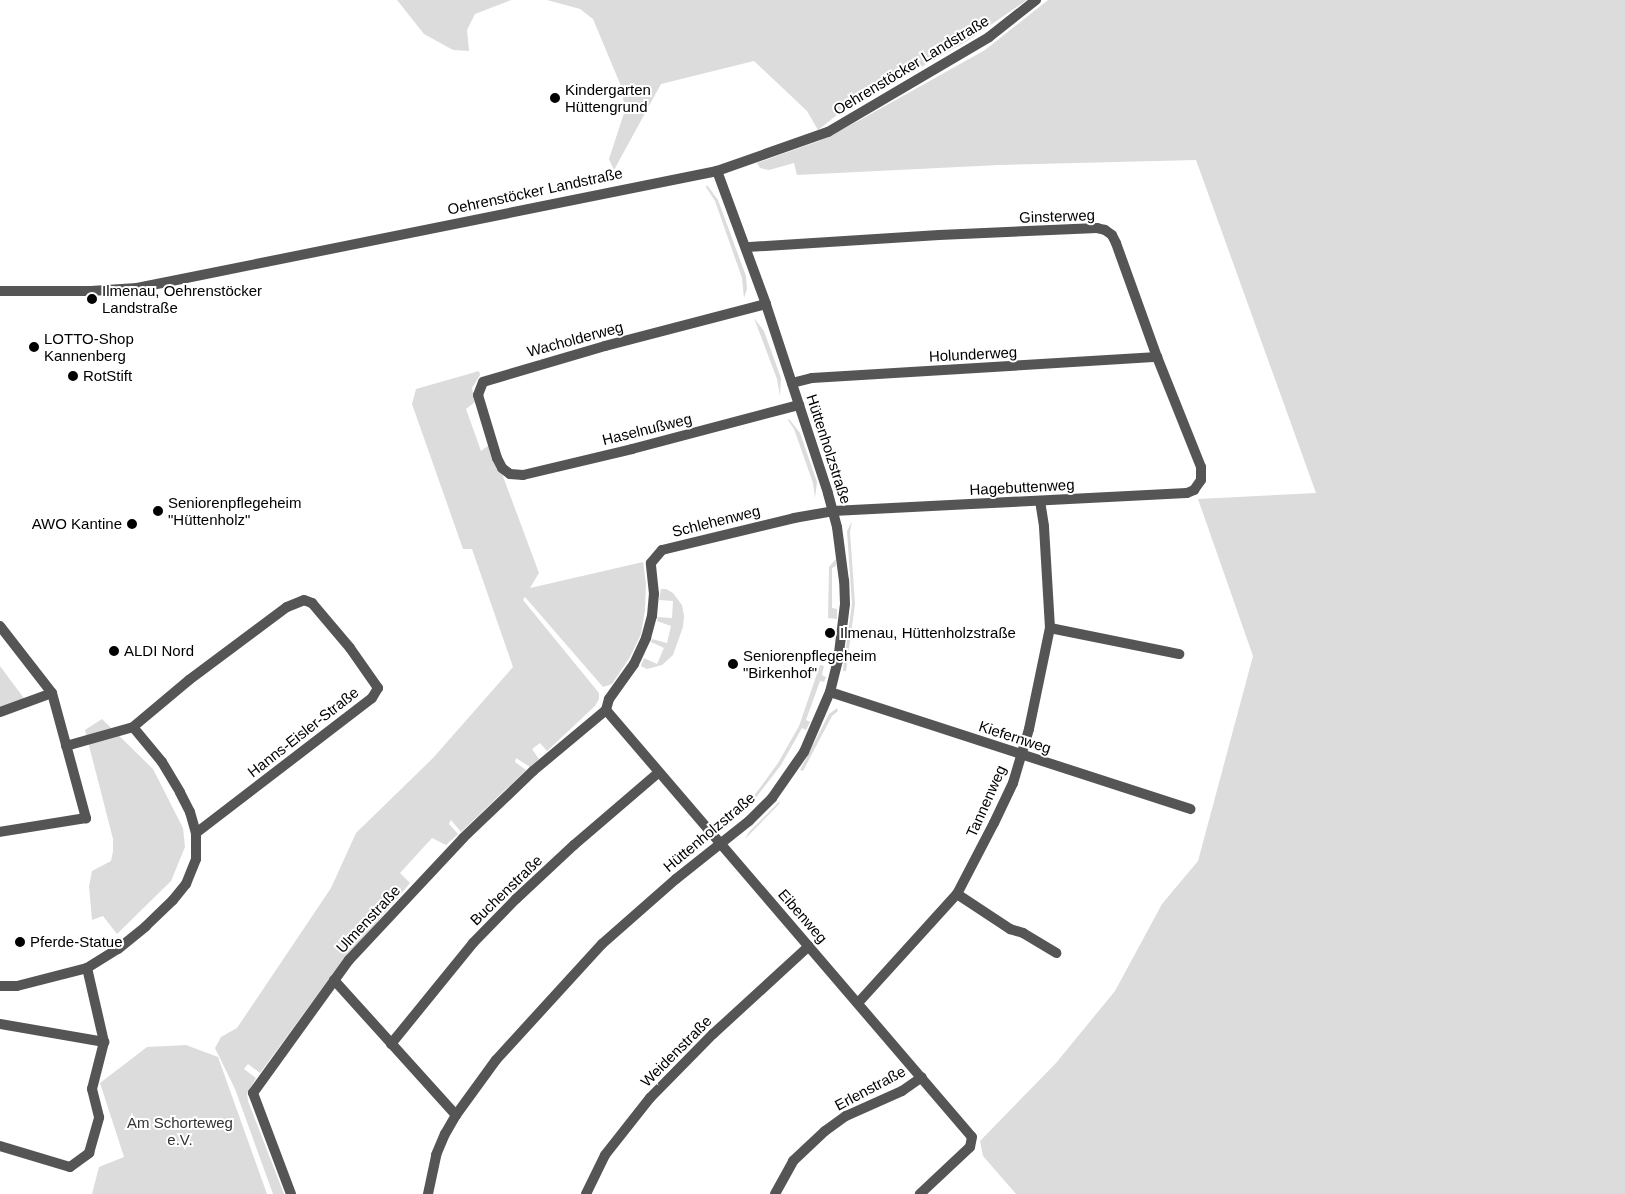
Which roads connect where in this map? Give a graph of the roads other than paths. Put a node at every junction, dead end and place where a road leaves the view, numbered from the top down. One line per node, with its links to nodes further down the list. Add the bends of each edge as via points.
1 (1036, 0): 2 (street, Oehrenstöcker Landstraße, via 989,38 828,132)
2 (717, 171): 3 (street, Hüttenholzstraße); 4 (street, Oehrenstöcker Landstraße, via 136,288)
3 (746, 247): 5 (street, Hüttenholzstraße); 6 (street, Ginsterweg, via 959,234 1105,230 1116,243)
4 (0, 291)
5 (766, 304): 7 (street, Hüttenholzstraße); 9 (street, Wacholderweg, via 482,382 478,395)
6 (1157, 357): 7 (street, Holunderweg, via 812,378); 10 (street, Ginsterweg)
7 (792, 383): 8 (street, Hüttenholzstraße)
8 (799, 405): 9 (street, Haselnußweg, via 523,475 510,474); 12 (street, Hüttenholzstraße)
9 (502, 468)
10 (1202, 474): 11 (street, Hagebuttenweg, via 1199,486 1187,493)
11 (1040, 502): 12 (street, Hagebuttenweg); 14 (street, Tannenweg)
12 (833, 511): 16 (street, Hüttenholzstraße, via 841,550 845,604); 18 (street, Schlehenweg, via 658,552 652,563 654,594 646,638 634,664 609,698)
13 (0, 626): 17 (street)
14 (1050, 628): 15 (street); 22 (street, Tannenweg)
15 (1179, 654)
16 (830, 692): 22 (street, Kiefernweg); 27 (street, Hüttenholzstraße, via 804,752 783,785 749,821)
17 (52, 693): 19 (street); 21 (street)
18 (606, 710): 23 (street, Eibenweg); 32 (street, Ulmenstraße, via 533,771 463,838)
19 (0, 712)
20 (133, 727): 21 (street, Hanns-Eisler-Straße); 26 (street, via 162,762 180,792); 26 (street, Hanns-Eisler-Straße, via 259,627 287,607 304,600 312,604 371,676 378,688 372,698)
21 (66, 746): 25 (street, via 86,818)
22 (1022, 756): 24 (street, Kiefernweg); 28 (street, Tannenweg, via 994,824)
23 (658, 773): 27 (street, Eibenweg); 37 (street, Buchenstraße, via 516,899 473,943)
24 (1191, 809)
25 (0, 832)
26 (196, 833): 31 (street, via 196,859 186,884 173,900 118,949)
27 (720, 845): 29 (street, Eibenweg); 39 (street, Hüttenholzstraße, via 633,916 577,970 496,1060)
28 (957, 894): 30 (street, via 1010,929); 34 (street, Tannenweg)
29 (809, 946): 34 (street, Eibenweg); 43 (street, Weidenstraße, via 707,1040 650,1098 605,1155)
30 (1056, 953)
31 (87, 968): 33 (street, via 17,986); 36 (street)
32 (334, 980): 37 (street); 41 (street, Ulmenstraße, via 253,1093)
33 (0, 986)
34 (858, 1003): 38 (street, Eibenweg)
35 (0, 1024): 36 (street)
36 (104, 1042): 40 (street, via 92,1090 99,1117 89,1153 70,1167)
37 (391, 1044): 39 (street)
38 (922, 1077): 44 (street, Erlenstraße, via 902,1091 846,1116 825,1130 793,1161); 45 (street, Eibenweg, via 968,1132 972,1144)
39 (456, 1115): 42 (street, Hüttenholzstraße, via 436,1155)
40 (0, 1146)
41 (291, 1194)
42 (428, 1194)
43 (586, 1194)
44 (775, 1194)
45 (920, 1194)

